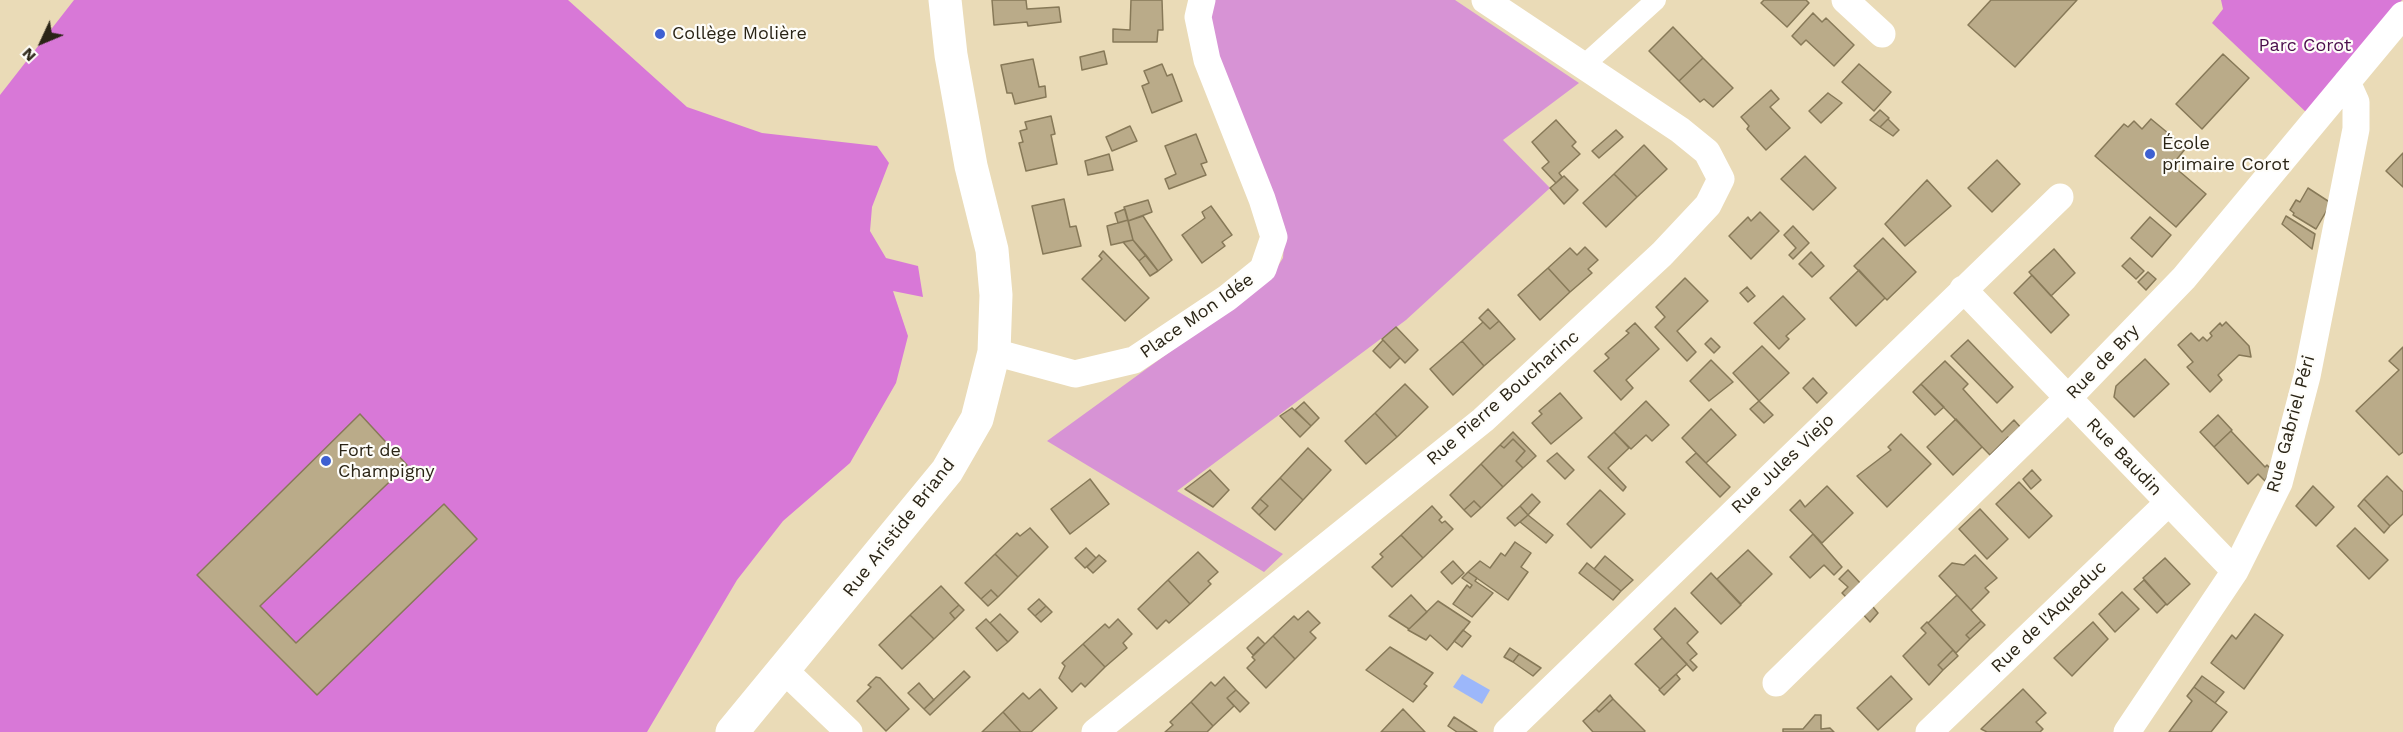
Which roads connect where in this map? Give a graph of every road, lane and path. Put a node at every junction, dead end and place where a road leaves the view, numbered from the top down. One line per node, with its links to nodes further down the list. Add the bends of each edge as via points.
1 (927, 0): 11 (street, Rue Aristide Briand)
2 (945, 0): 11 (street, Rue Aristide Briand)
3 (1202, 0): 14 (street, Place Mon Idée, via 1198,18 1207,60 1274,237 1263,268 1227,298 1134,360 1075,374)
4 (1485, 0): 9 (street)
5 (1656, 0): 9 (street)
6 (1845, 0): 8 (street)
7 (2403, 15): 10 (street, Rue de Bry)
8 (1882, 34)
9 (1583, 66): 22 (street, Rue Pierre Boucharinc, via 1707,152 1721,178 1708,205 1662,254 1483,420)
10 (2347, 82): 15 (street, Rue de Bry, via 2184,278); 17 (street, Rue Gabriel Péri, via 2356,102 2356,129 2307,376 2278,483)
11 (962, 115): 14 (street, Rue Aristide Briand, via 992,250 996,295)
12 (2060, 197): 13 (street, Rue Jules Viejo)
13 (1963, 289): 15 (street, Rue Baudin); 23 (street, Rue Jules Viejo)
14 (994, 352): 18 (street, Rue Aristide Briand, via 977,419 947,471)
15 (2067, 398): 16 (street, Rue Baudin); 19 (street, Rue de Bry)
16 (2168, 503): 17 (street, Rue Baudin); 24 (street, Rue de l'Aqueduc)
17 (2235, 571): 25 (street, Rue Gabriel Péri)
18 (784, 670): 20 (street, Rue Aristide Briand); 21 (street)
19 (1776, 683)
20 (732, 732)
21 (849, 732)
22 (1095, 732)
23 (1507, 732)
24 (1929, 732)
25 (2127, 732)

